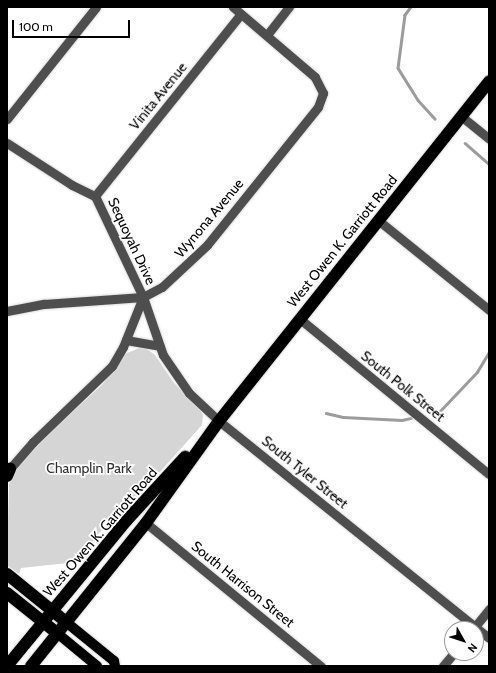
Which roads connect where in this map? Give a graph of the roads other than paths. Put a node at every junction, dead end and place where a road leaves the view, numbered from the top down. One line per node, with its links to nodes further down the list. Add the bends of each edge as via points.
1 (96, 7): 8 (street)
2 (233, 7): 4 (street)
3 (289, 7): 5 (street)
4 (241, 14): 5 (street); 11 (street, Vinita Avenue)
5 (267, 35): 13 (street, Wynona Avenue, via 315,77 323,92 318,106 207,245 162,288)
6 (489, 81): 7 (highway, West Owen K. Garriott Road)
7 (461, 116): 9 (street); 12 (highway, West Owen K. Garriott Road)
8 (7, 119)
9 (489, 139)
10 (7, 143): 11 (street, Sequoyah Drive, via 72,185)
11 (95, 196): 13 (street, Sequoyah Drive)
12 (378, 220): 14 (street); 16 (highway, West Owen K. Garriott Road)
13 (143, 297): 15 (street, Wynona Avenue, via 44,304); 17 (street, Sequoyah Drive); 18 (street, South Tyler Street)
14 (489, 310)
15 (7, 311)
16 (300, 319): 19 (highway, West Owen K. Garriott Road); 21 (street, South Polk Street)
17 (126, 340): 18 (street); 20 (street, Sequoyah Drive, via 112,366 97,384 33,442)
18 (159, 346): 19 (street, South Tyler Street, via 172,372)
19 (219, 421): 22 (highway, West Owen K. Garriott Road); 26 (highway, West Owen K. Garriott Road, via 127,520); 28 (street, South Tyler Street)
20 (8, 472)
21 (489, 474)
22 (146, 523): 30 (highway, West Owen K. Garriott Road); 36 (street, South Harrison Street)
23 (7, 574): 26 (highway)
24 (7, 593): 27 (highway)
25 (489, 609): 29 (street)
26 (52, 610): 27 (highway, West Owen K. Garriott Road); 30 (highway)
27 (43, 621): 31 (highway); 32 (highway, West Owen K. Garriott Road)
28 (465, 621)
29 (480, 621)
30 (66, 622): 31 (highway, West Owen K. Garriott Road); 35 (main road, via 114,662)
31 (57, 633): 33 (highway, West Owen K. Garriott Road); 34 (main road)
32 (7, 666)
33 (31, 666)
34 (97, 666)
35 (115, 666)
36 (321, 666)

